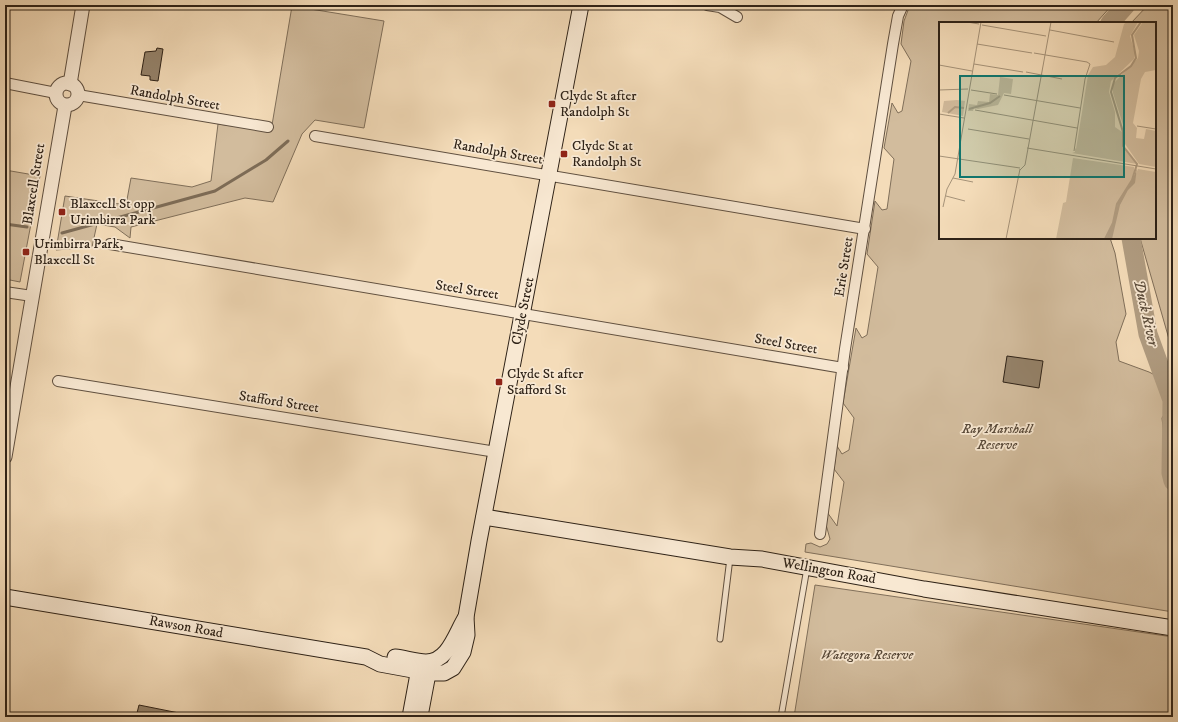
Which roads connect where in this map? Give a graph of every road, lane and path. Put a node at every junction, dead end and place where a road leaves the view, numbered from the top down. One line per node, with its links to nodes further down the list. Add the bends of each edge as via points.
1 (83, 5): 7 (street)
2 (581, 5): 13 (main road, Clyde Street)
3 (707, 5): 5 (street, via 720,7)
4 (903, 5): 14 (street, Erie Street, via 898,16 893,44)
5 (736, 17)
6 (5, 83): 8 (street)
7 (70, 84): 8 (street, via 59,86); 9 (street, via 76,88)
8 (56, 92): 10 (street, via 59,102)
9 (78, 96): 10 (street, via 73,103); 11 (street, Randolph Street)
10 (65, 106): 17 (street, Blaxcell Street)
11 (268, 128)
12 (316, 136): 13 (street, Randolph Street)
13 (549, 174): 14 (street, Randolph Street); 18 (main road, Clyde Street)
14 (865, 229): 19 (street, Erie Street)
15 (110, 244): 18 (street, Steel Street)
16 (5, 292): 17 (street)
17 (32, 296): 22 (street, Blaxcell Street)
18 (522, 313): 19 (street, Steel Street); 21 (main road, Clyde Street)
19 (843, 368): 24 (street, Erie Street)
20 (58, 380): 21 (street, Stafford Street)
21 (496, 452): 23 (main road, Clyde Street)
22 (5, 457)
23 (484, 517): 25 (main road, Wellington Road); 30 (main road, Clyde Street, via 466,617 446,652)
24 (820, 534)
25 (730, 557): 26 (main road, Wellington Road, via 762,559); 29 (lane)
26 (807, 567): 28 (main road, Wellington Road, via 924,589); 33 (lane)
27 (5, 596): 30 (main road, Rawson Road, via 366,657 381,654)
28 (1173, 628)
29 (720, 639)
30 (424, 667): 31 (main road); 32 (main road)
31 (410, 717)
32 (420, 717)
33 (781, 717)

